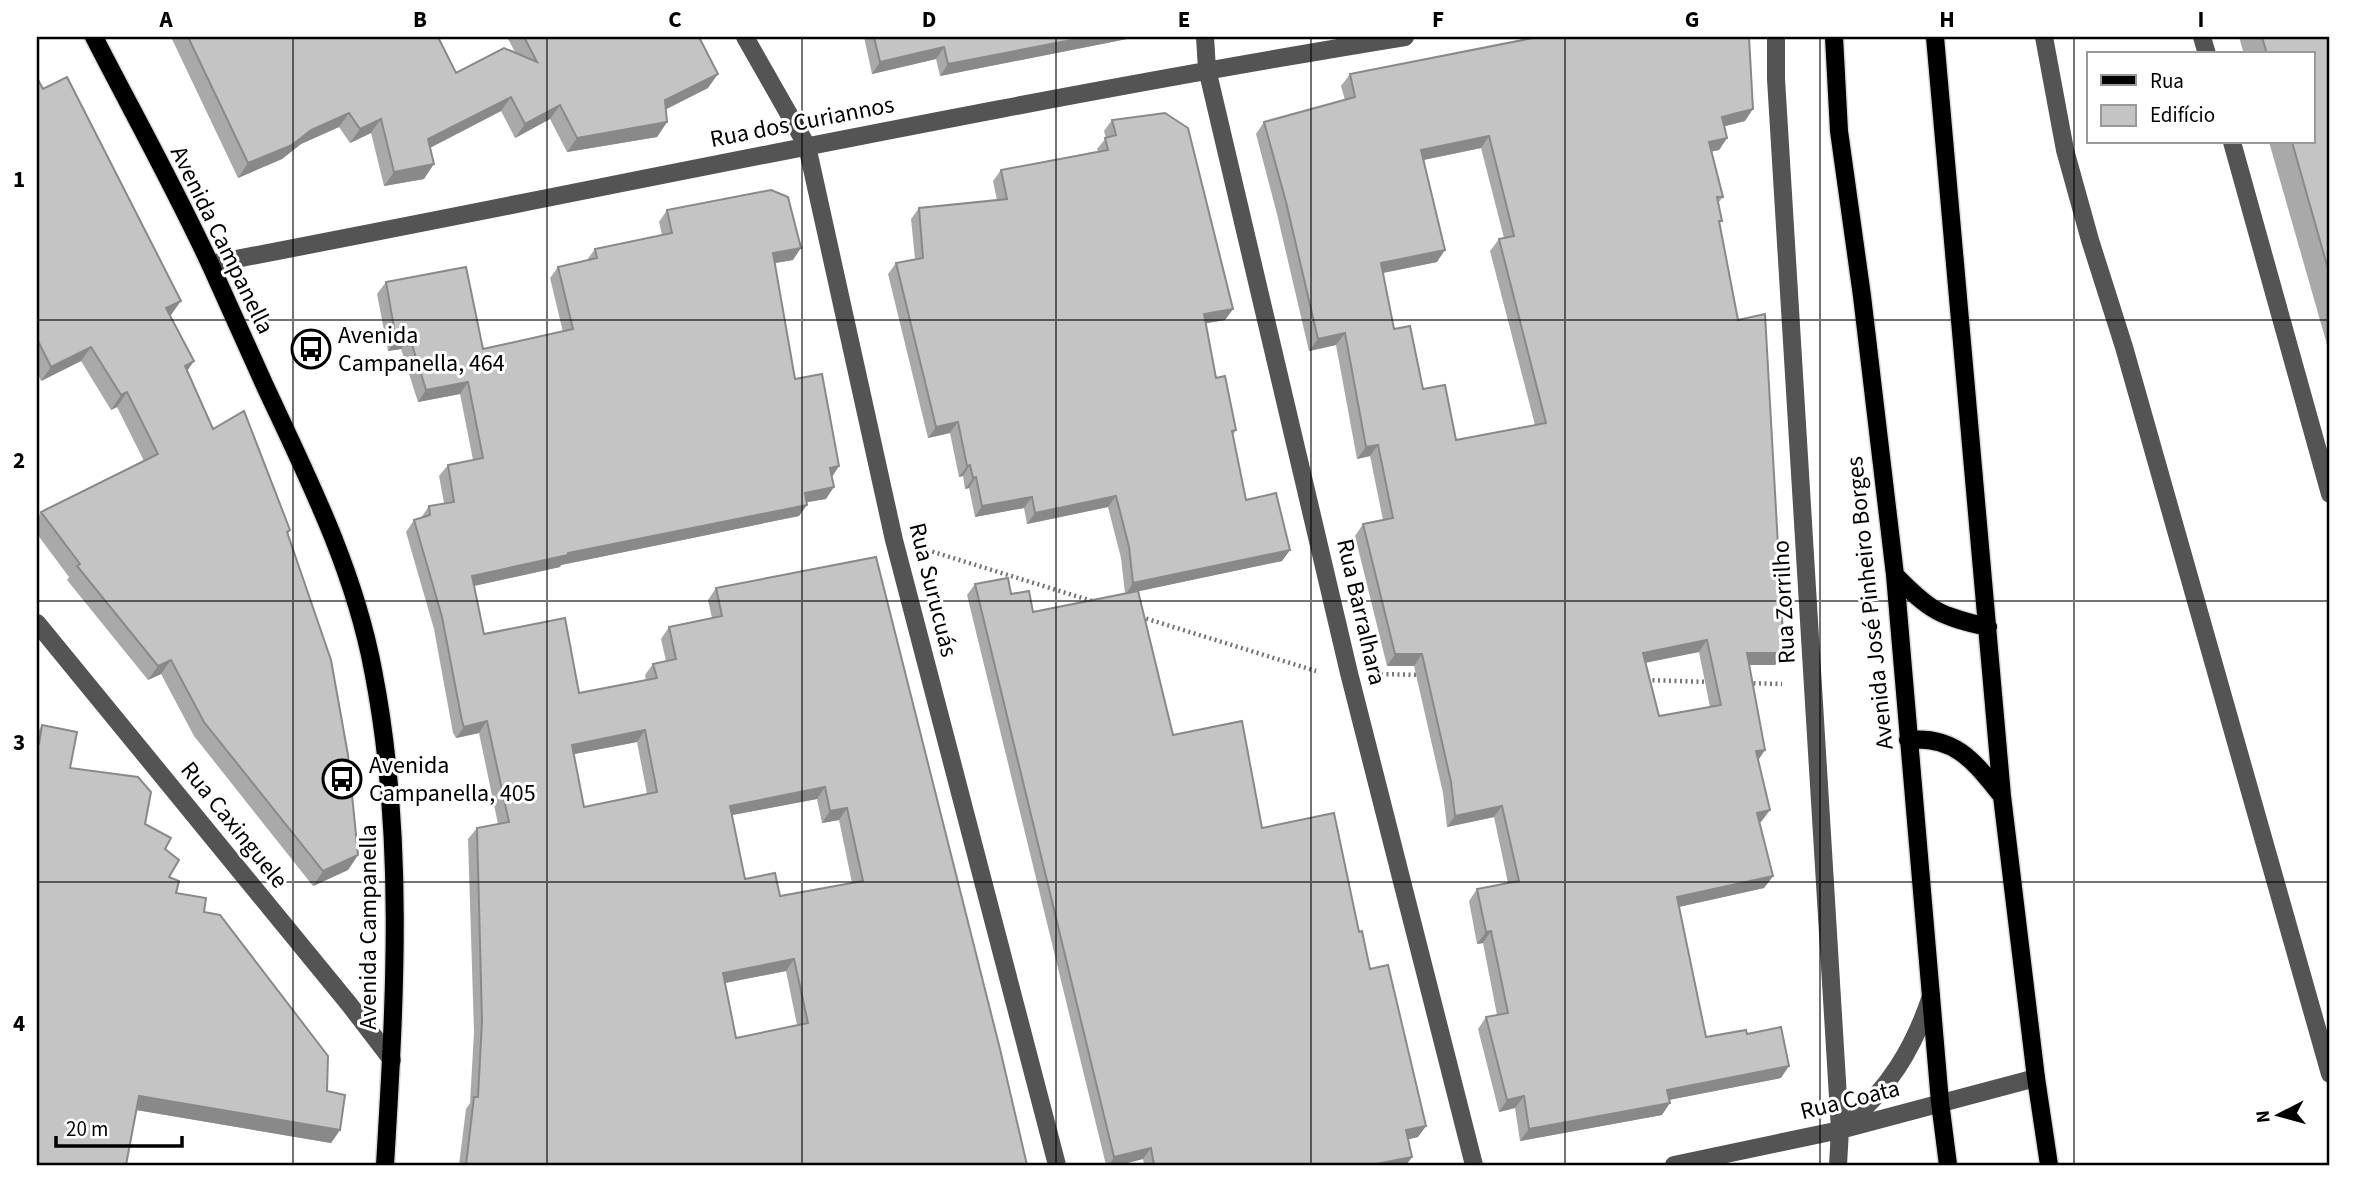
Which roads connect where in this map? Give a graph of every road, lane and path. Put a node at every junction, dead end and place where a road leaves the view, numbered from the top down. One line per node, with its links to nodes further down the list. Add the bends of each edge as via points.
1 (94, 37): 12 (main road, Avenida Campanella)
2 (745, 37): 11 (street, Rua Surucuás)
3 (1205, 37): 9 (street, Rua Barralhara)
4 (1405, 37): 9 (street, Rua dos Curiannos)
5 (1776, 37): 24 (street, Rua Zorrilho)
6 (1834, 37): 14 (main road, Avenida José Pinheiro Borges, via 1839,131)
7 (1935, 37): 16 (main road)
8 (2044, 37): 21 (street, via 2062,135 2090,240)
9 (1207, 69): 11 (street, Rua dos Curiannos); 27 (street, Rua Barralhara, via 1349,673)
10 (2233, 144): 13 (street)
11 (807, 146): 12 (street, Rua dos Curiannos); 26 (street, Rua Surucuás, via 894,540)
12 (210, 264): 20 (main road, Avenida Campanella, via 327,518 353,589 373,668 395,834)
13 (2330, 494)
14 (1895, 575): 16 (main road, via 1935,612); 17 (main road, Avenida José Pinheiro Borges)
15 (37, 622): 20 (street, Rua Caxinguele)
16 (1988, 627): 18 (main road)
17 (1909, 740): 18 (main road, via 1936,740 1962,752); 19 (main road, Avenida José Pinheiro Borges)
18 (2002, 796): 22 (main road)
19 (1931, 995): 23 (main road, Avenida José Pinheiro Borges); 24 (street, via 1898,1069)
20 (392, 1060): 25 (main road, Avenida Campanella)
21 (2330, 1074)
22 (2036, 1078): 23 (street, Rua Coata); 31 (main road)
23 (1940, 1101): 24 (street, Rua Coata); 30 (main road, Avenida José Pinheiro Borges)
24 (1840, 1129): 28 (street, Rua Coata); 29 (street, Rua Zorrilho)
25 (385, 1165)
26 (1057, 1165)
27 (1474, 1165)
28 (1674, 1165)
29 (1838, 1165)
30 (1948, 1165)
31 (2049, 1165)

